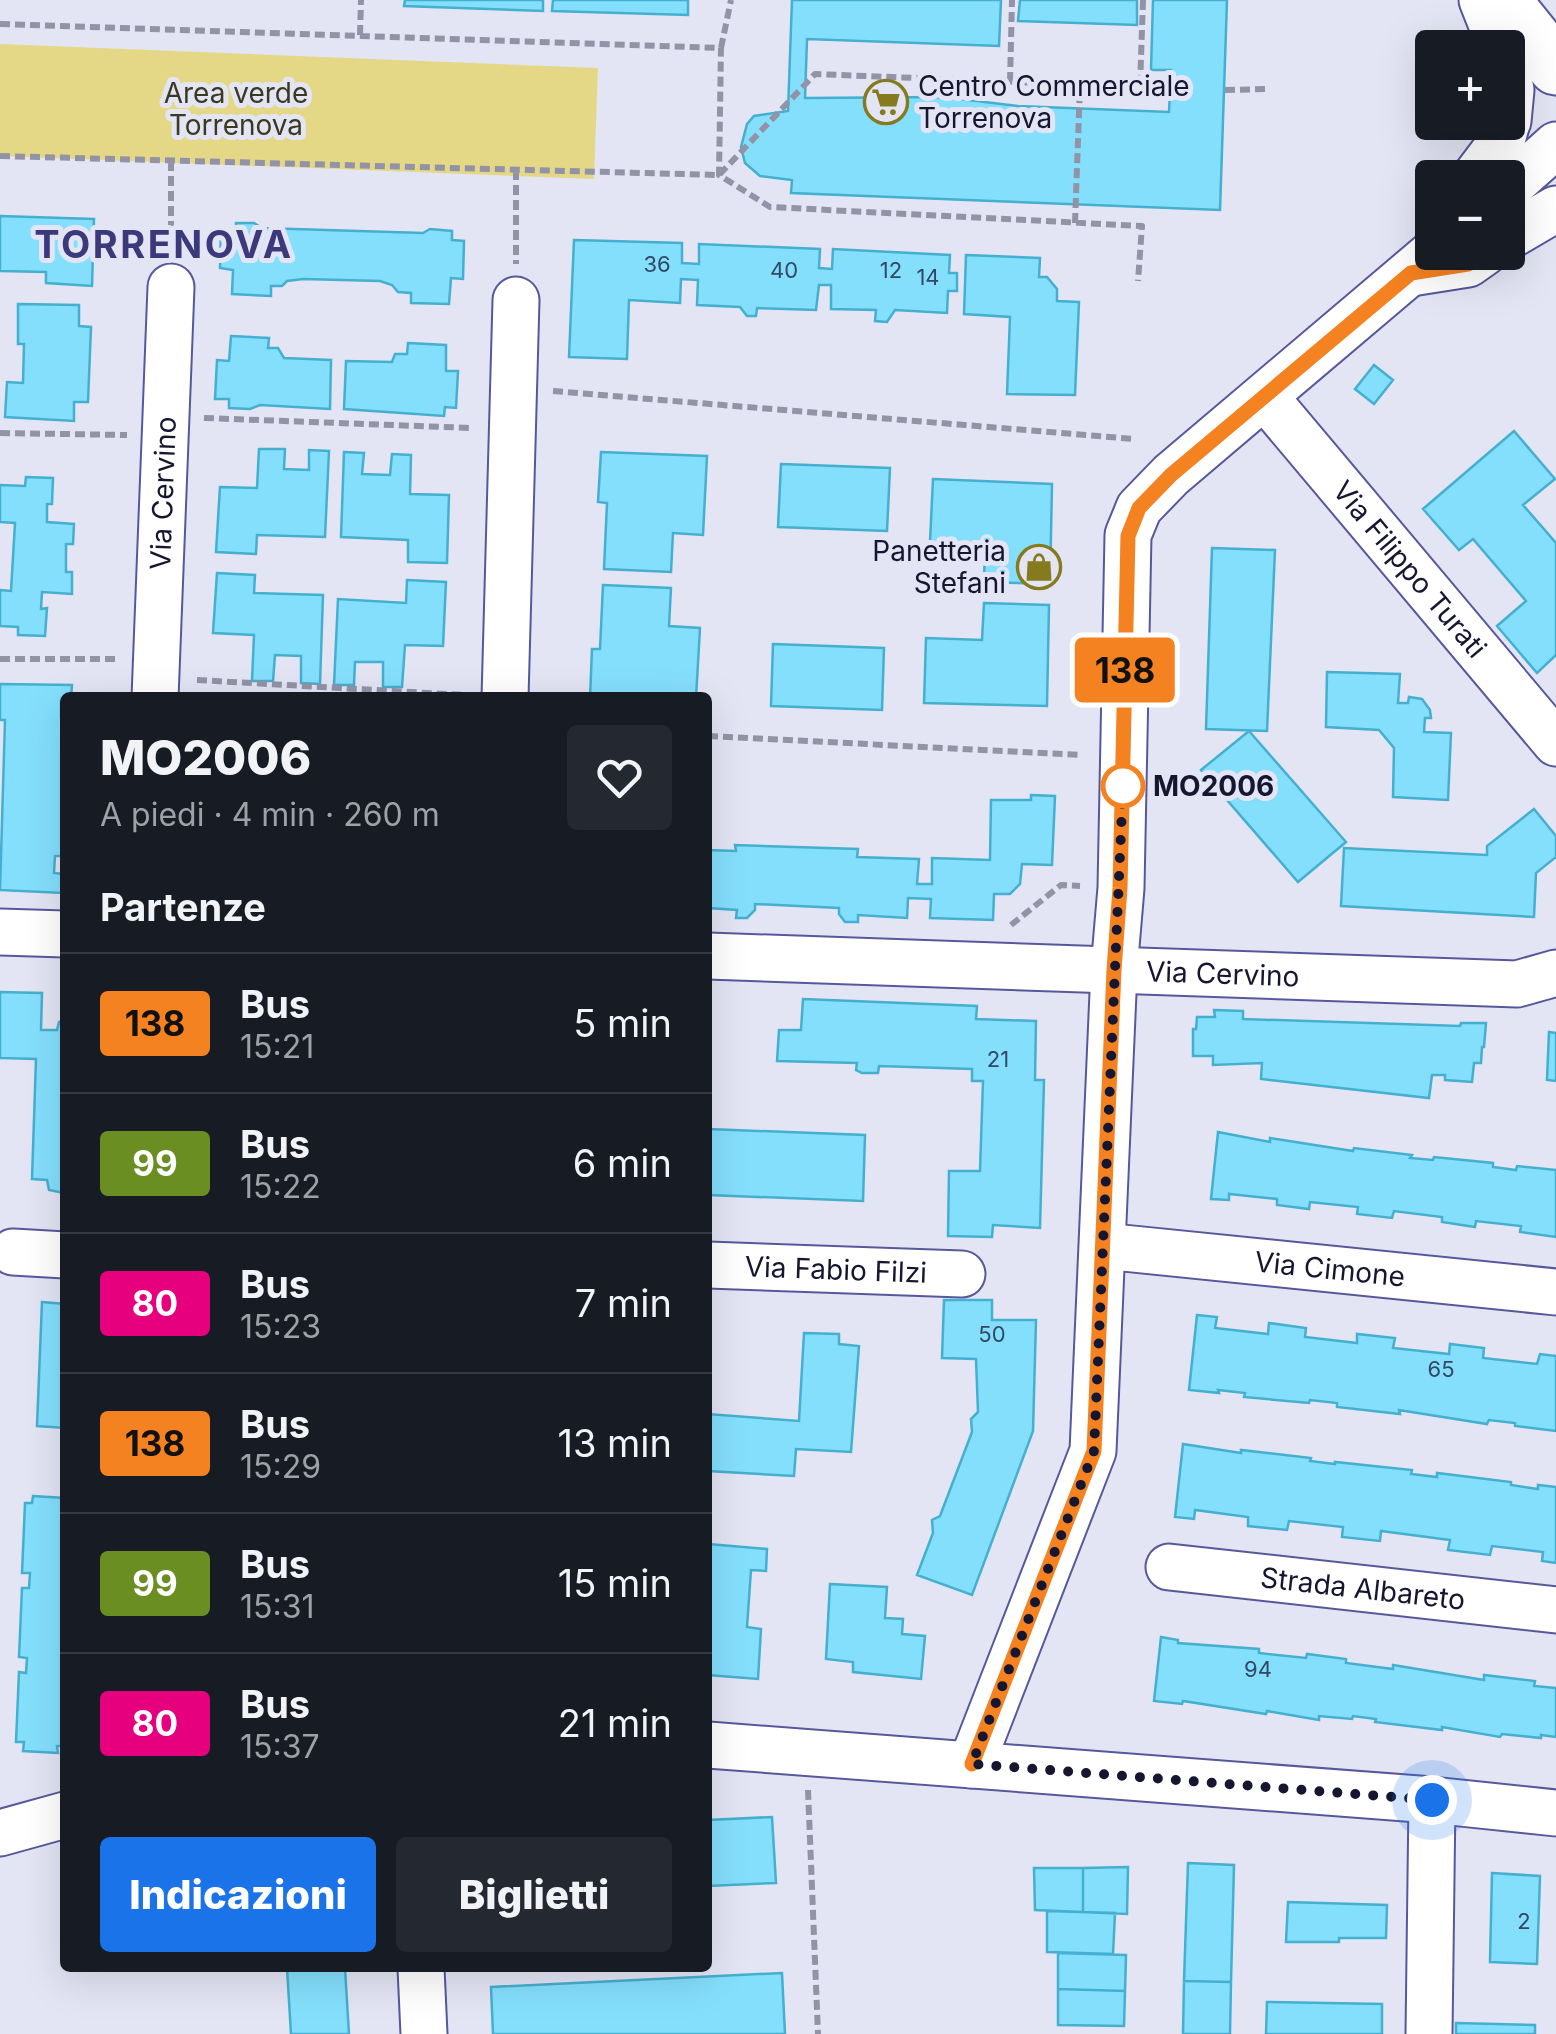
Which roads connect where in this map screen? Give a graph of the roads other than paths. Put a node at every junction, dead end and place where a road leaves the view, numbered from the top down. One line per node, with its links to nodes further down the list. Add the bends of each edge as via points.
1 (1482, 0): 3 (street)
2 (1502, 0): 4 (main road)
3 (1493, 30)
4 (1556, 67)
5 (1556, 145): 6 (street)
6 (1525, 173)
7 (1556, 208): 8 (street)
8 (1525, 227)
9 (1415, 269): 12 (street)
10 (172, 287): 13 (street, Via Cervino)
11 (516, 300): 14 (street)
12 (1266, 396): 15 (street, Via Filippo Turati); 19 (street, via 1171,475 1139,508 1128,536)
13 (156, 688)
14 (505, 692)
15 (1556, 743)
16 (0, 932): 17 (street)
17 (60, 934)
18 (712, 956): 19 (street, Via Cervino)
19 (1114, 970): 20 (street, Via Cervino, via 1518,984); 21 (street)
20 (1556, 973)
21 (1103, 1246): 26 (street, Via Cimone); 30 (street, via 1094,1451)
22 (14, 1252): 23 (street)
23 (60, 1255)
24 (712, 1264): 25 (street, Via Fabio Filzi)
25 (962, 1274)
26 (1556, 1292)
27 (1169, 1567): 28 (street, Strada Albareto)
28 (1556, 1610)
29 (712, 1745): 30 (street)
30 (972, 1764): 31 (street)
31 (1432, 1800): 32 (street); 37 (street)
32 (1556, 1813)
33 (60, 1816): 34 (street)
34 (0, 1833)
35 (421, 1972): 36 (street)
36 (424, 2034)
37 (1429, 2034)

